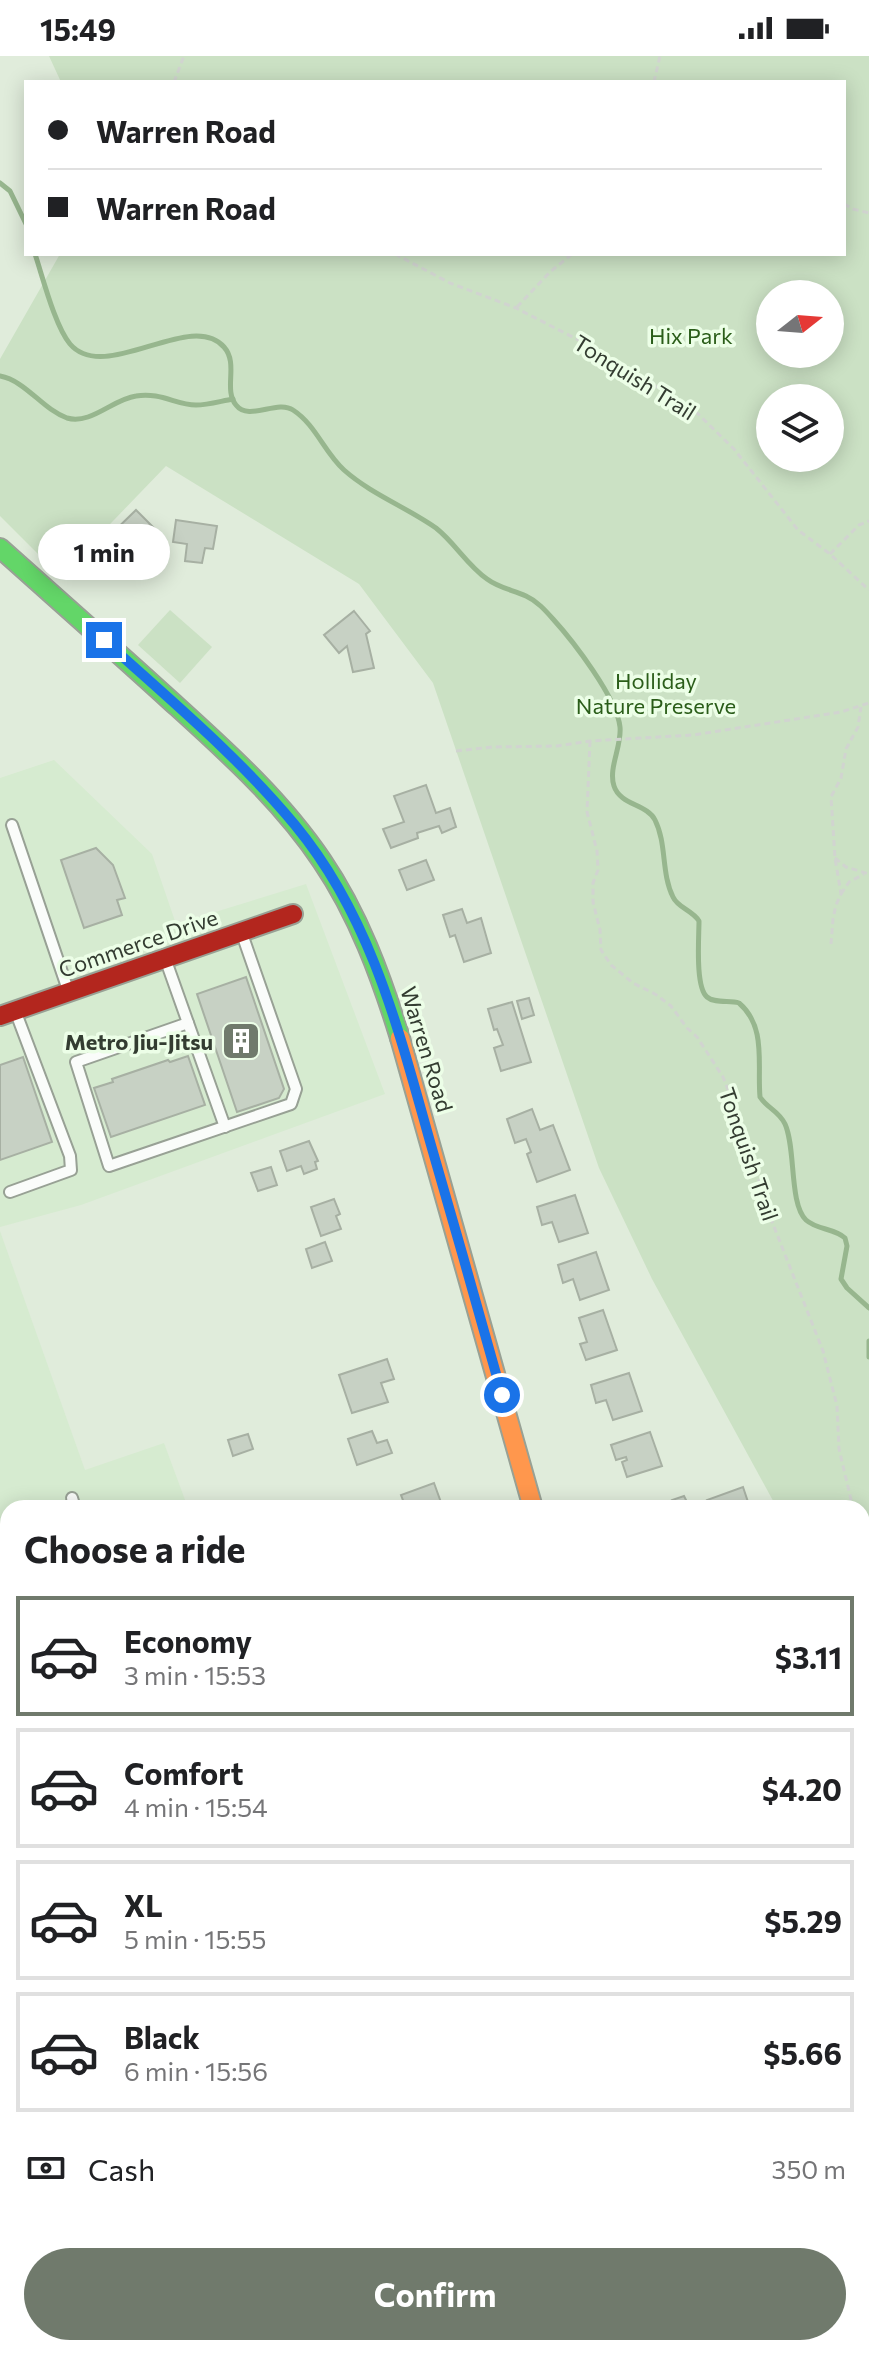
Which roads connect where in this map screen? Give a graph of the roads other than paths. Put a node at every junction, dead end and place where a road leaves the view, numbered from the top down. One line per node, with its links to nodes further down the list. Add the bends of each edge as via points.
1 (0, 548): 11 (main road, Warren Road, via 259,784 297,826 357,920 389,1000)
2 (12, 825): 6 (lane)
3 (293, 914): 4 (main road, Commerce Drive)
4 (242, 932): 5 (main road, Commerce Drive); 9 (lane, via 296,1089 291,1104)
5 (165, 959): 6 (main road, Commerce Drive); 8 (lane)
6 (69, 992): 7 (main road, Commerce Drive)
7 (8, 1013): 10 (lane, via 70,1156 71,1170)
8 (188, 1023): 9 (lane); 9 (lane, via 76,1062 109,1166)
9 (225, 1127)
10 (10, 1192)
11 (531, 1500)

